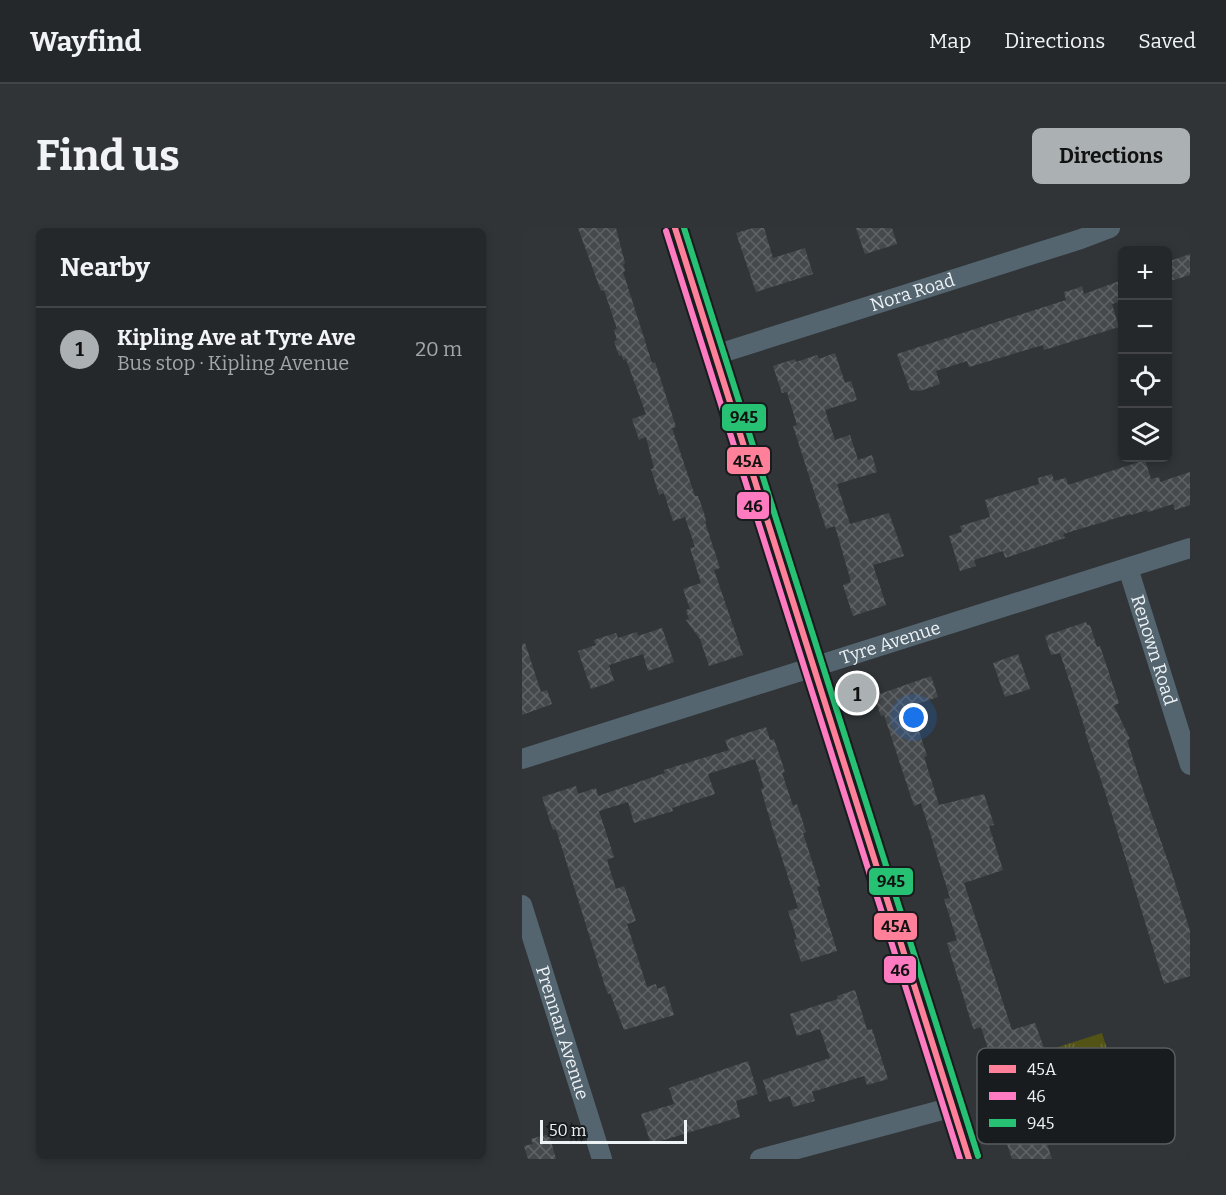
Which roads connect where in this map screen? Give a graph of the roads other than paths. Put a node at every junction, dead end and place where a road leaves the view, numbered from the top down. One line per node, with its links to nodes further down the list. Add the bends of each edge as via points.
1 (675, 228): 3 (main road)
2 (1110, 228): 3 (street, Nora Road)
3 (715, 355): 6 (main road)
4 (1190, 548): 5 (street, Tyre Avenue)
5 (1128, 568): 6 (street, Tyre Avenue); 8 (street, Renown Road)
6 (813, 667): 7 (street, Tyre Avenue); 10 (main road)
7 (522, 759)
8 (1190, 765)
9 (522, 905): 11 (street, Prennan Avenue)
10 (953, 1107): 12 (street); 13 (main road)
11 (602, 1159)
12 (760, 1159)
13 (969, 1159)

